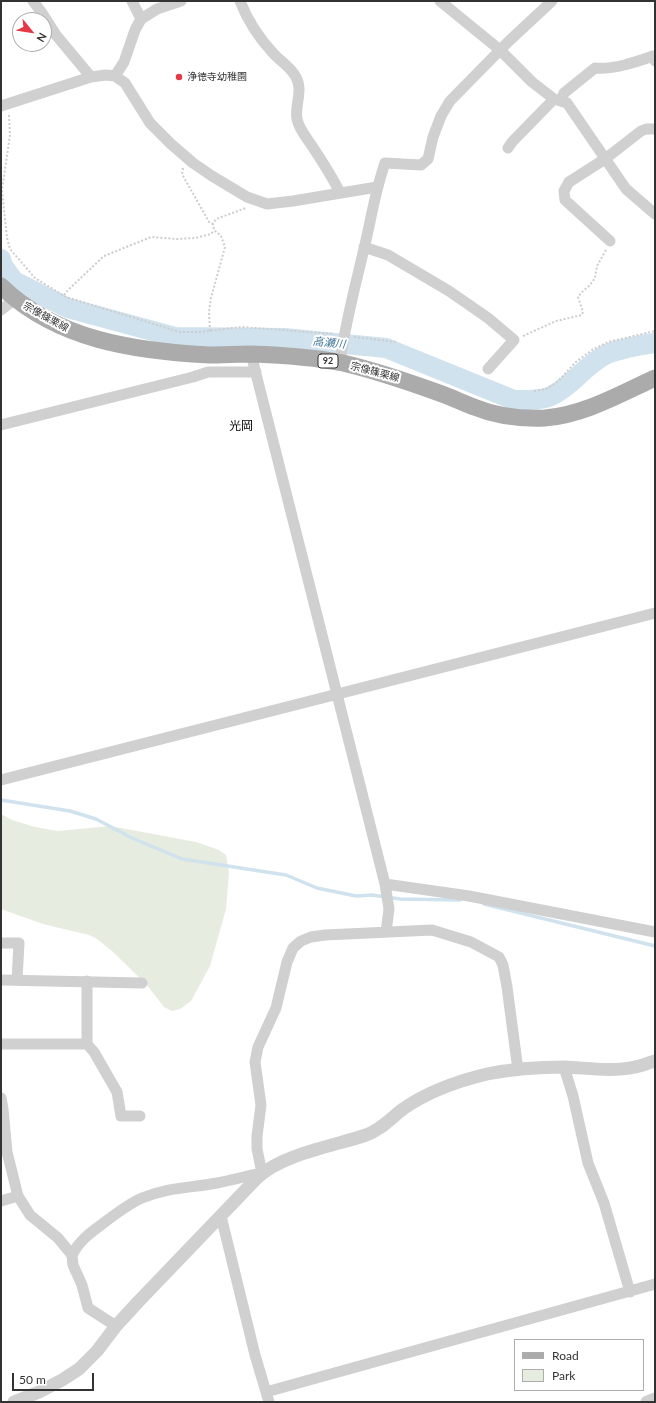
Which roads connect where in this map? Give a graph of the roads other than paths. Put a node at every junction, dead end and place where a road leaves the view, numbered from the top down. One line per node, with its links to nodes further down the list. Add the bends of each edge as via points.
1 (33, 1): 11 (street, via 56,35)
2 (132, 1): 7 (street)
3 (181, 1): 7 (street, via 157,9)
4 (240, 1): 18 (street, via 245,14 264,42 295,75 299,94 297,118 301,129)
5 (440, 1): 8 (street)
6 (552, 1): 8 (street)
7 (141, 19): 10 (street, via 124,62)
8 (500, 50): 12 (street, via 532,82); 17 (street, via 450,101 441,116 428,159 421,166 385,163)
9 (655, 61): 12 (street, via 653,56 602,69 595,68)
10 (115, 76): 11 (street); 18 (street, via 125,83 150,123 171,144 212,176 247,197 267,204)
11 (91, 78): 13 (street)
12 (557, 100): 15 (street); 16 (street, via 567,103)
13 (4, 105)
14 (655, 129): 16 (street, via 641,131)
15 (508, 148)
16 (605, 159): 19 (street, via 626,189); 20 (street, via 569,182 564,192 565,200)
17 (377, 187): 18 (street); 21 (street)
18 (340, 193)
19 (655, 214)
20 (610, 242)
21 (364, 247): 26 (street, via 343,335); 27 (street, via 388,255 449,290 514,340)
22 (1, 286): 23 (main road, 宗像篠栗線 / 92)
23 (15, 299): 24 (street); 25 (main road, 宗像篠栗線 / 92, via 55,324 95,339 144,349 210,355)
24 (1, 310)
25 (251, 354): 26 (main road, 宗像篠栗線 / 92, via 296,356); 28 (street)
26 (340, 362): 29 (main road, 宗像篠栗線 / 92, via 402,379 475,408 515,417 545,418 567,414 593,406)
27 (488, 369)
28 (256, 372): 30 (street, via 208,372); 32 (street)
29 (655, 378)
30 (1, 425)
31 (655, 614): 32 (street)
32 (337, 695): 33 (street); 34 (street)
33 (1, 780)
34 (385, 884): 35 (street, via 389,909); 36 (street, via 469,896)
35 (386, 932): 46 (street, via 432,930 471,942 499,957 507,987); 49 (street, via 311,937 293,948 276,1008 258,1047 255,1062 261,1105 257,1149)
36 (655, 932)
37 (1, 943): 39 (street, via 18,943)
38 (1, 980): 39 (street)
39 (17, 980): 40 (street)
40 (87, 981): 41 (street); 43 (street)
41 (142, 983)
42 (1, 1044): 43 (street)
43 (87, 1044): 48 (street, via 117,1092 121,1116)
44 (655, 1061): 45 (street, via 614,1070)
45 (564, 1067): 46 (street); 55 (street, via 588,1163 604,1203)
46 (518, 1070): 49 (street, via 488,1074 431,1093 404,1109 375,1132 299,1155)
47 (2, 1105): 50 (street, via 7,1152)
48 (140, 1116)
49 (262, 1173): 52 (street); 53 (street, via 169,1190 142,1198 91,1232 77,1245)
50 (18, 1196): 51 (street); 53 (street, via 30,1214)
51 (1, 1201)
52 (221, 1216): 56 (street); 57 (street, via 255,1355)
53 (72, 1254): 56 (street, via 73,1265 88,1308)
54 (655, 1284): 55 (street)
55 (630, 1292): 57 (street)
56 (116, 1326): 59 (street, via 79,1369 56,1383)
57 (268, 1397)
58 (655, 1399): 60 (street)
59 (14, 1402)
60 (647, 1402)

